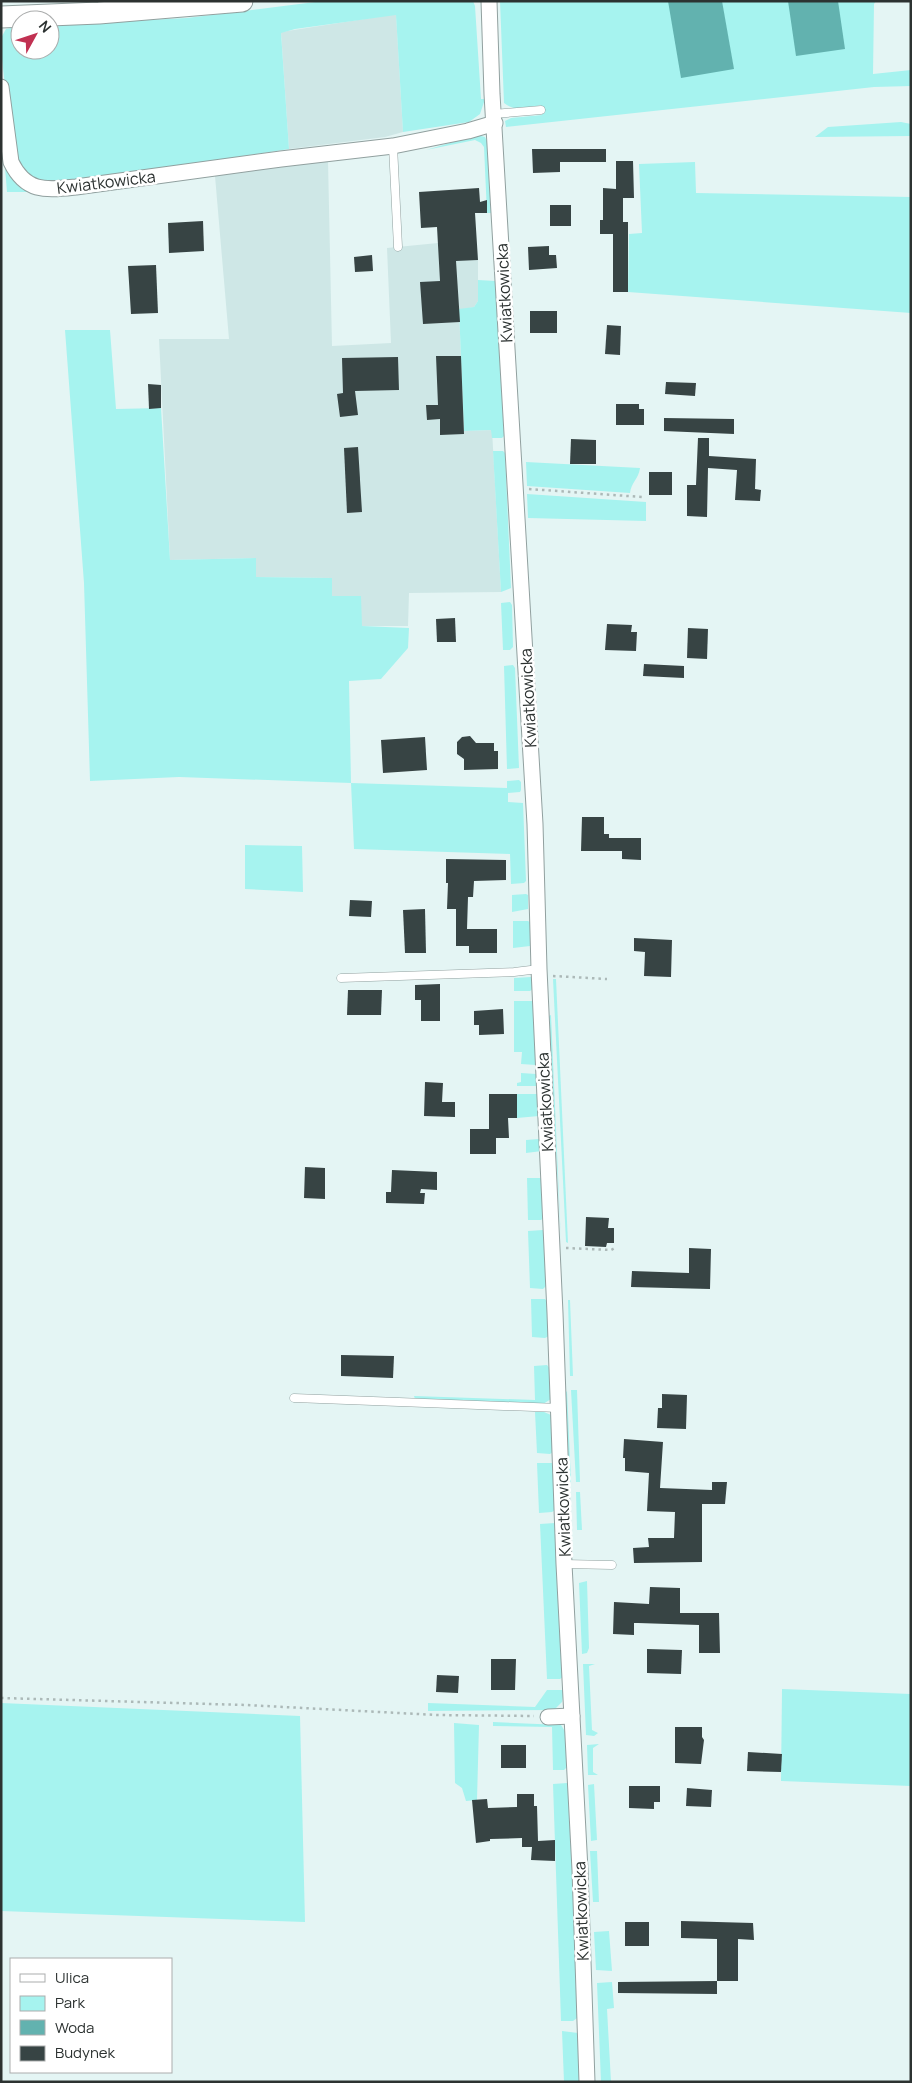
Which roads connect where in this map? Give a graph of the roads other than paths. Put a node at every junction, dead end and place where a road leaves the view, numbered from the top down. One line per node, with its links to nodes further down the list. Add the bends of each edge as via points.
1 (242, 1): 3 (main road)
2 (489, 1): 6 (street, Kwiatkowicka)
3 (1, 17)
4 (1, 87): 7 (street, Kwiatkowicka, via 10,162 23,181 44,189)
5 (541, 110): 6 (lane)
6 (494, 119): 7 (street, Kwiatkowicka, via 468,131); 9 (street, Kwiatkowicka, via 535,824)
7 (393, 146): 8 (lane)
8 (398, 247)
9 (539, 972): 10 (lane); 12 (street, Kwiatkowicka)
10 (341, 978)
11 (294, 1398): 12 (lane)
12 (559, 1408): 13 (street, Kwiatkowicka)
13 (564, 1564): 14 (lane); 15 (street, Kwiatkowicka)
14 (612, 1565)
15 (572, 1716): 16 (street); 17 (street, Kwiatkowicka)
16 (548, 1717)
17 (587, 2082)

